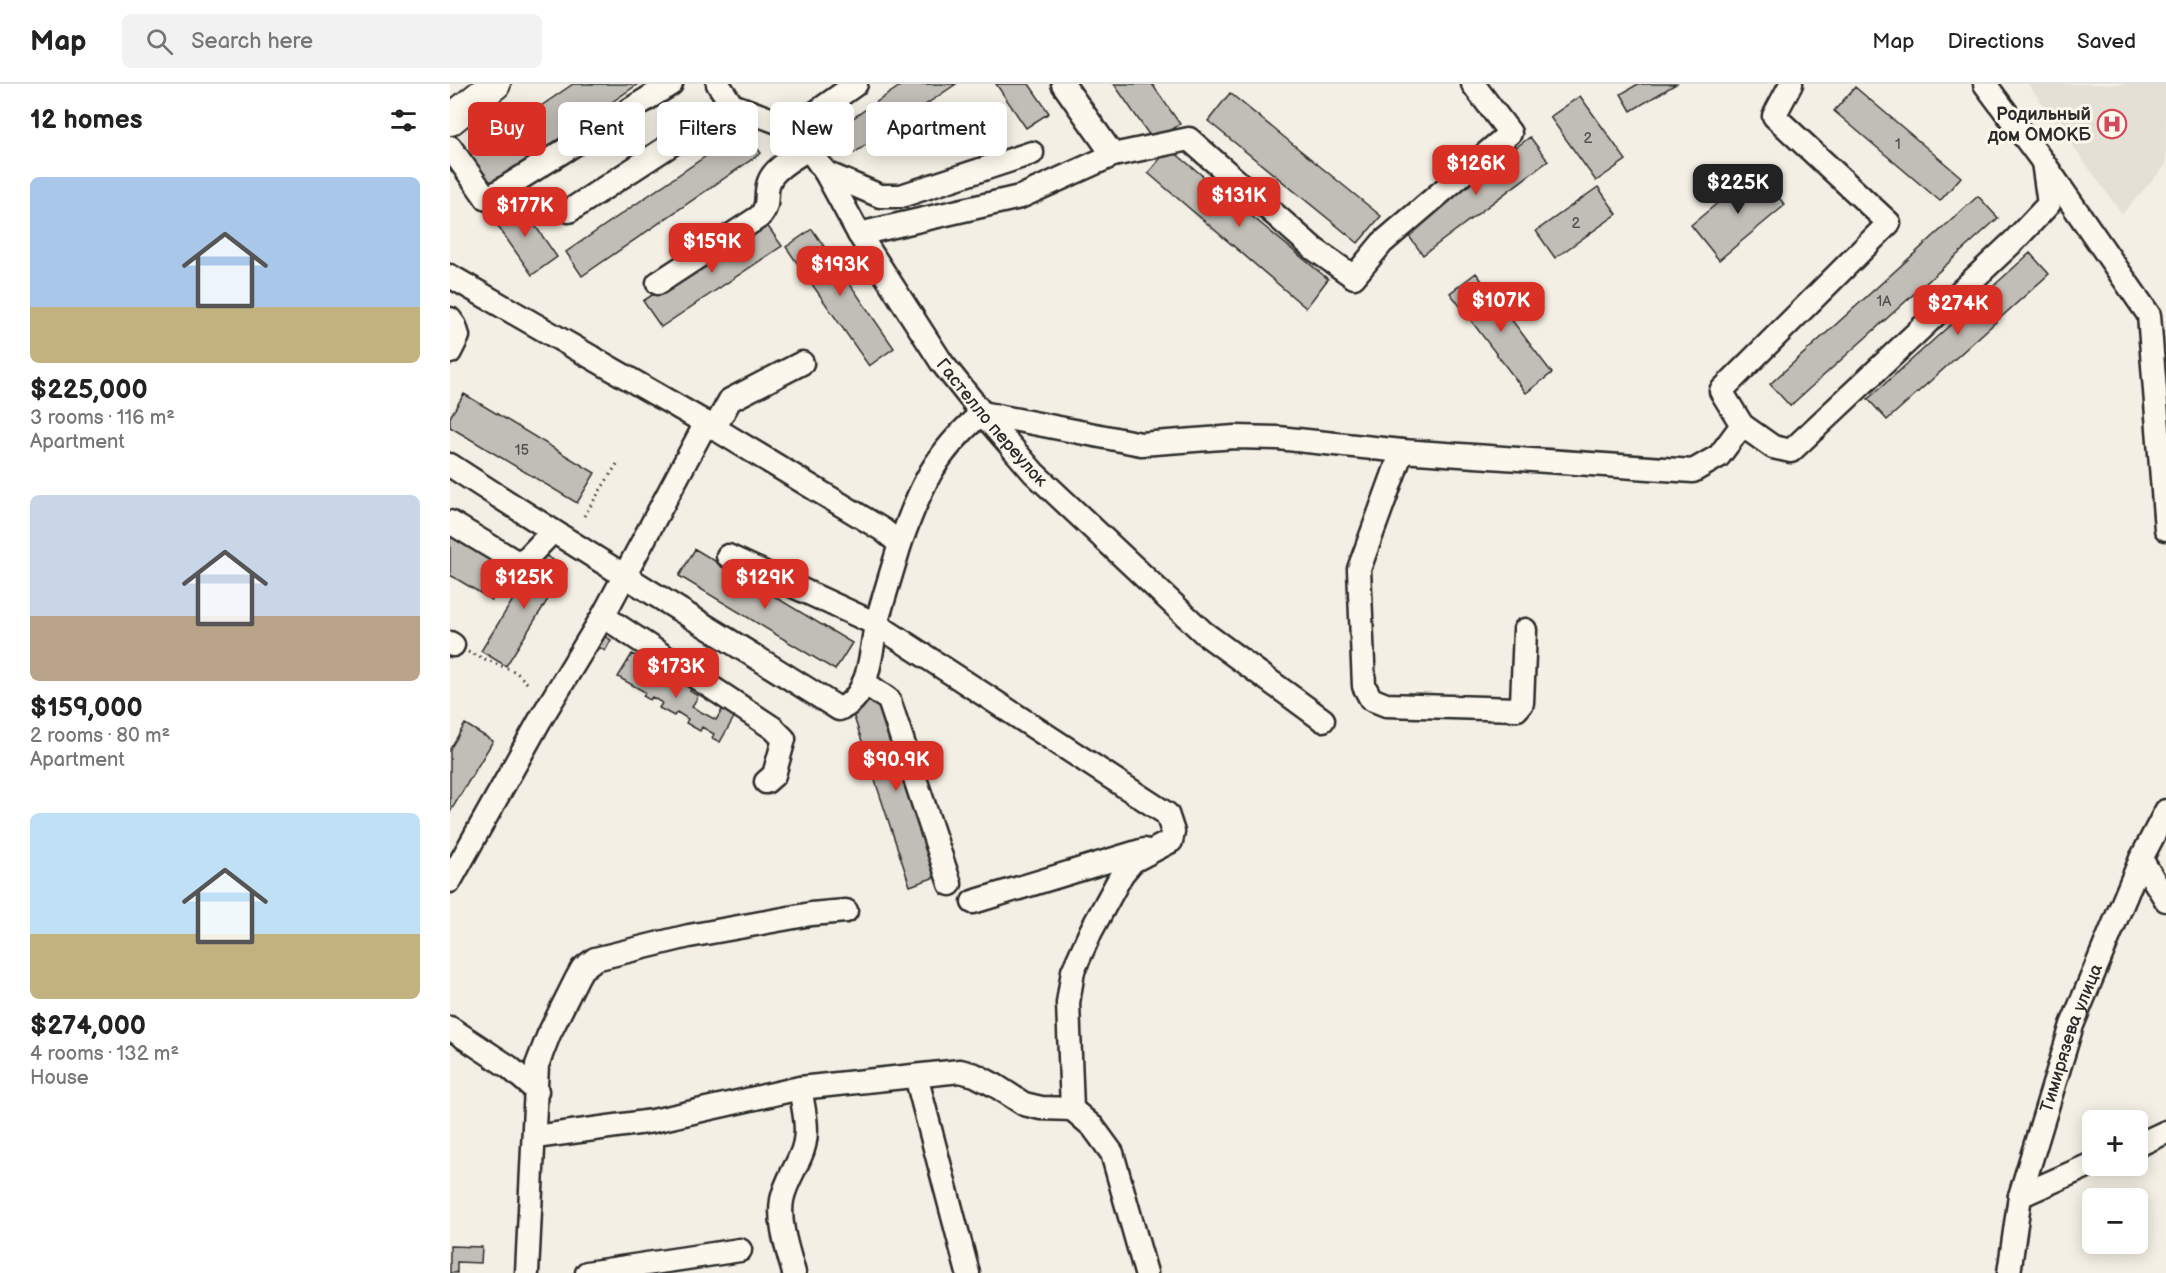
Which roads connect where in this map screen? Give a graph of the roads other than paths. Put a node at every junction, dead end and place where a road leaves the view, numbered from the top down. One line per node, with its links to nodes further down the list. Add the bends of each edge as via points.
1 (495, 84): 11 (main road)
2 (671, 84): 12 (street, via 487,199)
3 (718, 84): 9 (street)
4 (856, 84): 10 (street)
5 (1063, 84): 15 (street)
6 (1473, 84): 15 (street, via 1510,133 1382,243 1354,277 1314,249 1189,139)
7 (1791, 84): 29 (street, via 1774,116 1889,223 1721,390)
8 (1985, 84): 18 (street)
9 (730, 102)
10 (831, 102)
11 (450, 120)
12 (450, 147)
13 (657, 153): 20 (street)
14 (1032, 153): 19 (street, via 901,196 880,196)
15 (1113, 155): 21 (street, via 1020,197)
16 (798, 156): 23 (street, via 768,183 765,212)
17 (814, 156): 19 (street, Гастелло переулок)
18 (2043, 162): 29 (street, via 2049,204 1791,451 1773,447); 33 (street, via 2149,315)
19 (826, 173): 21 (street, Гастелло переулок)
20 (568, 211)
21 (859, 234): 27 (street, Гастелло переулок, via 942,363)
22 (450, 276): 28 (street)
23 (658, 284)
24 (450, 319): 25 (street, via 458,336)
25 (450, 352)
26 (801, 363): 28 (street, via 730,400)
27 (982, 413): 30 (street, via 1141,444 1278,438); 35 (street, via 962,430 932,468); 42 (street, Гастелло переулок, via 1049,488 1204,633)
28 (711, 425): 35 (street); 37 (street)
29 (1742, 425): 30 (street, via 1719,456 1693,471)
30 (1402, 451): 40 (street, via 1359,569 1364,686 1371,699 1386,705 1517,709 1522,703)
31 (450, 465): 34 (street)
32 (450, 522): 34 (street, via 518,563)
33 (2166, 529)
34 (552, 532): 37 (street)
35 (900, 544): 39 (street)
36 (728, 556): 39 (street)
37 (625, 575): 38 (street); 41 (street, via 839,709 852,702)
38 (603, 616): 43 (street, via 784,739 774,775); 47 (street)
39 (876, 624): 41 (street); 45 (street, via 1167,814 1173,832)
40 (1525, 630)
41 (864, 682): 48 (street, via 889,700)
42 (1323, 720)
43 (766, 782)
44 (2166, 811): 46 (street, Тимирязева улица)
45 (1171, 841): 50 (street); 56 (street, via 1133,861 1122,874 1073,971 1068,1003)
46 (2141, 859): 49 (street); 61 (street, Тимирязева улица, via 2073,1025)
47 (450, 881)
48 (950, 884)
49 (2166, 900)
50 (973, 902)
51 (846, 911): 55 (street, via 700,934 595,959 582,969 549,1034 537,1065)
52 (450, 1028): 55 (street, via 509,1067)
53 (916, 1076): 54 (street); 56 (street, via 960,1071 975,1075 1024,1104); 66 (street)
54 (800, 1088): 58 (street, via 653,1121); 65 (street, via 806,1137 782,1198 781,1215)
55 (537, 1091): 58 (street)
56 (1072, 1108): 67 (street, via 1093,1127 1112,1154)
57 (2166, 1132): 59 (street)
58 (535, 1137): 63 (street)
59 (2148, 1140)
60 (2082, 1168): 61 (street)
61 (2020, 1196): 68 (street, Тимирязева улица)
62 (740, 1250): 64 (street)
63 (527, 1273)
64 (587, 1273)
65 (794, 1273)
66 (968, 1273)
67 (1146, 1273)
68 (2009, 1273)

